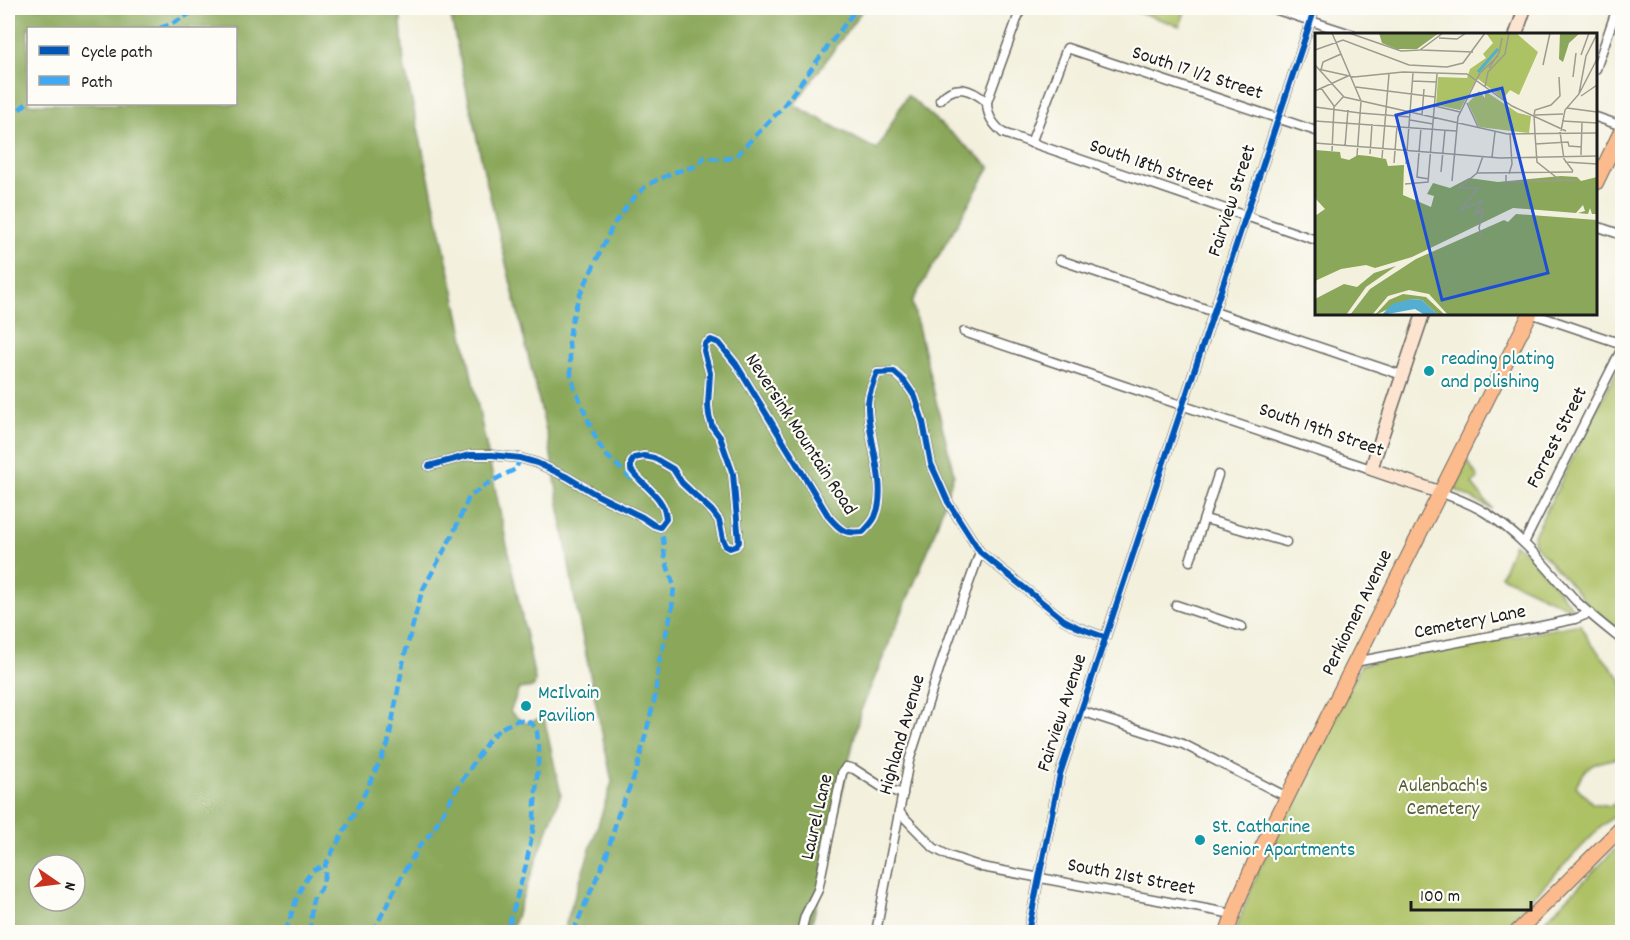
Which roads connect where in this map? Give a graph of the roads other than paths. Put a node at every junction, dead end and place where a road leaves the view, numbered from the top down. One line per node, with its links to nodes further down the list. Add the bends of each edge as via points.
1 (1021, 8): 11 (street)
2 (1271, 8): 6 (street)
3 (1315, 8): 6 (street, Fairview Street)
4 (1525, 8): 8 (street)
5 (1617, 8): 9 (street)
6 (1311, 21): 7 (street); 13 (street, Fairview Street)
7 (1348, 33)
8 (1516, 33)
9 (1597, 66)
10 (940, 100): 11 (street, via 946,93 960,90 974,92)
11 (987, 106): 16 (street, South 18th Street, via 992,123 1003,133)
12 (1597, 117): 14 (street)
13 (1278, 118): 15 (street, South 17 1/2 Street); 16 (street, South 17 1/2 Street, via 1067,48); 18 (street, Fairview Street)
14 (1623, 128): 17 (main road)
15 (1315, 130)
16 (1031, 143): 18 (street, South 18th Street)
17 (1597, 181)
18 (1245, 216): 21 (street, South 18th Street); 23 (street, Fairview Street)
19 (1597, 226): 20 (street)
20 (1623, 235)
21 (1315, 239)
22 (1060, 260): 23 (street)
23 (1213, 311): 30 (street); 31 (street, Fairview Street)
24 (1423, 315): 30 (street)
25 (1530, 315): 35 (main road, Perkiomen Avenue)
26 (1534, 315): 28 (street)
27 (964, 333): 31 (street, South 19th Street)
28 (1623, 344)
29 (1623, 348): 38 (street, Forrest Street)
30 (1402, 375): 33 (street)
31 (1182, 405): 33 (street, South 19th Street); 44 (street, Fairview Avenue)
32 (429, 466): 39 (street, Neversink Mountain Road, via 470,455 520,458 567,477 660,526 666,519 663,506 631,470 634,458 654,458 673,469 712,511 719,520 726,546 736,546 739,531 733,474 712,426 708,405 710,373 704,351 711,340 719,343 736,364 829,517 843,532 863,532 876,514 880,494 869,396 877,374 894,372 915,397 937,477)
33 (1371, 469): 35 (street, South 19th Street)
34 (1218, 475): 36 (street)
35 (1440, 492): 38 (street, South 19th Street, via 1485,512); 46 (main road, Perkiomen Avenue)
36 (1205, 519): 37 (street); 40 (street)
37 (1286, 542)
38 (1524, 543): 42 (street, South 19th Street)
39 (980, 552): 44 (street, via 1064,620); 48 (street, Highland Avenue, via 909,761)
40 (1190, 561)
41 (1176, 605): 43 (street)
42 (1590, 614): 45 (street, South 19th Street); 46 (street, Cemetery Lane)
43 (1242, 627)
44 (1104, 637): 47 (street, Fairview Avenue)
45 (1623, 640)
46 (1355, 662): 49 (main road, Perkiomen Avenue)
47 (1081, 711): 49 (street, via 1183,744); 52 (street, Fairview Avenue, via 1060,774)
48 (903, 794): 50 (street, Highland Avenue); 54 (street, Laurel Lane, via 846,767 818,890)
49 (1287, 797): 53 (main road, Perkiomen Avenue)
50 (899, 812): 52 (street, South 21st Street, via 926,841 949,856 982,867); 55 (street, Highland Avenue)
51 (1623, 827): 58 (main road)
52 (1039, 877): 53 (street, South 21st Street); 56 (street, Fairview Avenue)
53 (1233, 914): 57 (main road, Perkiomen Avenue)
54 (801, 933)
55 (876, 933)
56 (1028, 933)
57 (1227, 933)
58 (1517, 933)

